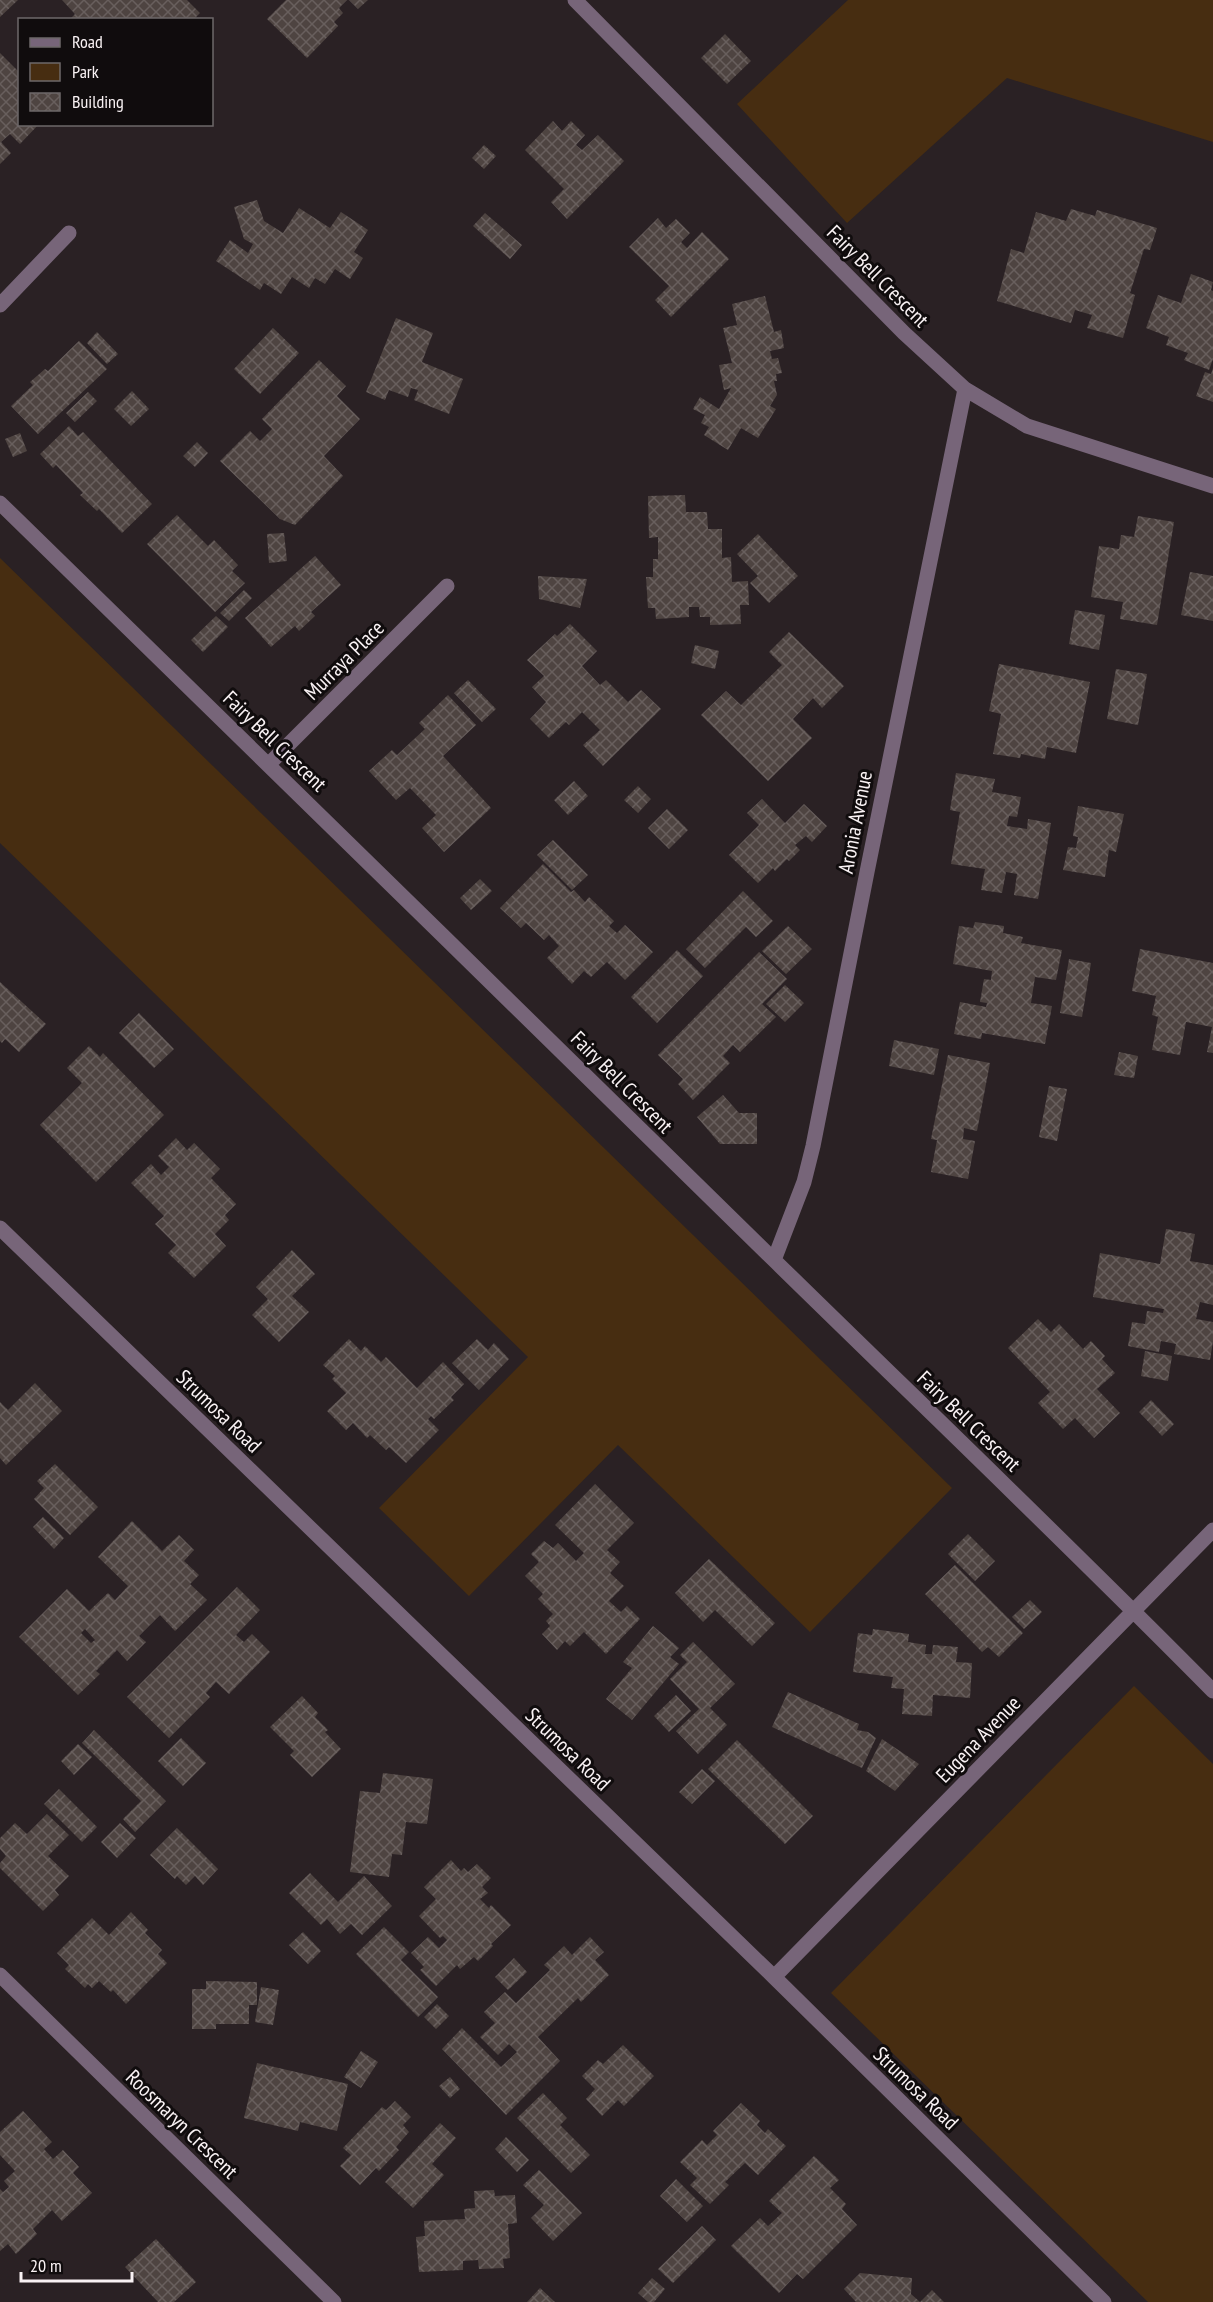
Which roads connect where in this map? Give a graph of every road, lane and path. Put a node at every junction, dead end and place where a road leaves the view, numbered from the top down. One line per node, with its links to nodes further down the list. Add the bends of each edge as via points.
1 (574, 0): 4 (street, Fairy Bell Crescent, via 904,333)
2 (69, 233): 3 (street)
3 (0, 305)
4 (965, 389): 5 (street, Fairy Bell Crescent, via 1027,426); 10 (street, Aronia Avenue, via 813,1146)
5 (1213, 486)
6 (0, 503): 8 (street, Fairy Bell Crescent)
7 (447, 586): 8 (street, Murraya Place)
8 (269, 764): 10 (street, Fairy Bell Crescent)
9 (0, 1228): 15 (street, Strumosa Road)
10 (774, 1260): 12 (street, Fairy Bell Crescent)
11 (1213, 1530): 12 (street, Eugena Avenue)
12 (1134, 1611): 13 (street, Fairy Bell Crescent); 15 (street, Eugena Avenue)
13 (1213, 1691)
14 (0, 1975): 16 (street, Roosmaryn Crescent)
15 (774, 1977): 17 (street, Strumosa Road)
16 (334, 2302)
17 (1104, 2302)

